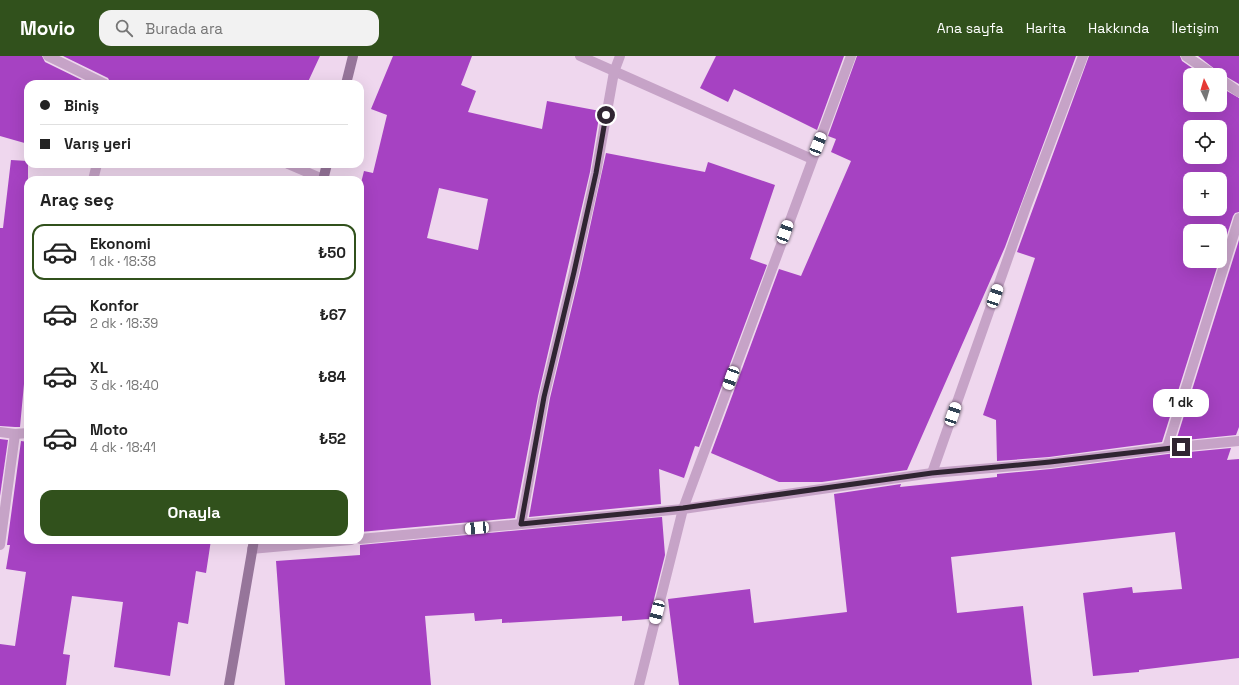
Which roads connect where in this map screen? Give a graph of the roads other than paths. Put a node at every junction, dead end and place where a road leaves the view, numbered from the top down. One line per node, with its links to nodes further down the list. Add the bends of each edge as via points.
1 (48, 56): 10 (street)
2 (353, 56): 11 (street)
3 (580, 56): 9 (street)
4 (620, 56): 9 (street)
5 (851, 56): 14 (street)
6 (1083, 56): 23 (street, via 1026,207)
7 (1186, 56): 8 (street)
8 (1204, 68)
9 (614, 72): 14 (street); 25 (street, via 596,173 544,397)
10 (97, 80)
11 (347, 80)
12 (1227, 84): 13 (street)
13 (1239, 92)
14 (812, 159): 24 (street)
15 (297, 168): 16 (street)
16 (314, 176)
17 (1239, 218): 22 (street)
18 (0, 432): 20 (street)
19 (24, 433): 20 (street)
20 (15, 434): 28 (street)
21 (1239, 441): 22 (street)
22 (1167, 448): 23 (street)
23 (932, 473): 24 (street)
24 (683, 508): 25 (street); 31 (street)
25 (521, 524): 26 (street)
26 (364, 539)
27 (273, 544): 29 (street)
28 (0, 545)
29 (253, 545): 30 (street)
30 (229, 685)
31 (639, 685)

